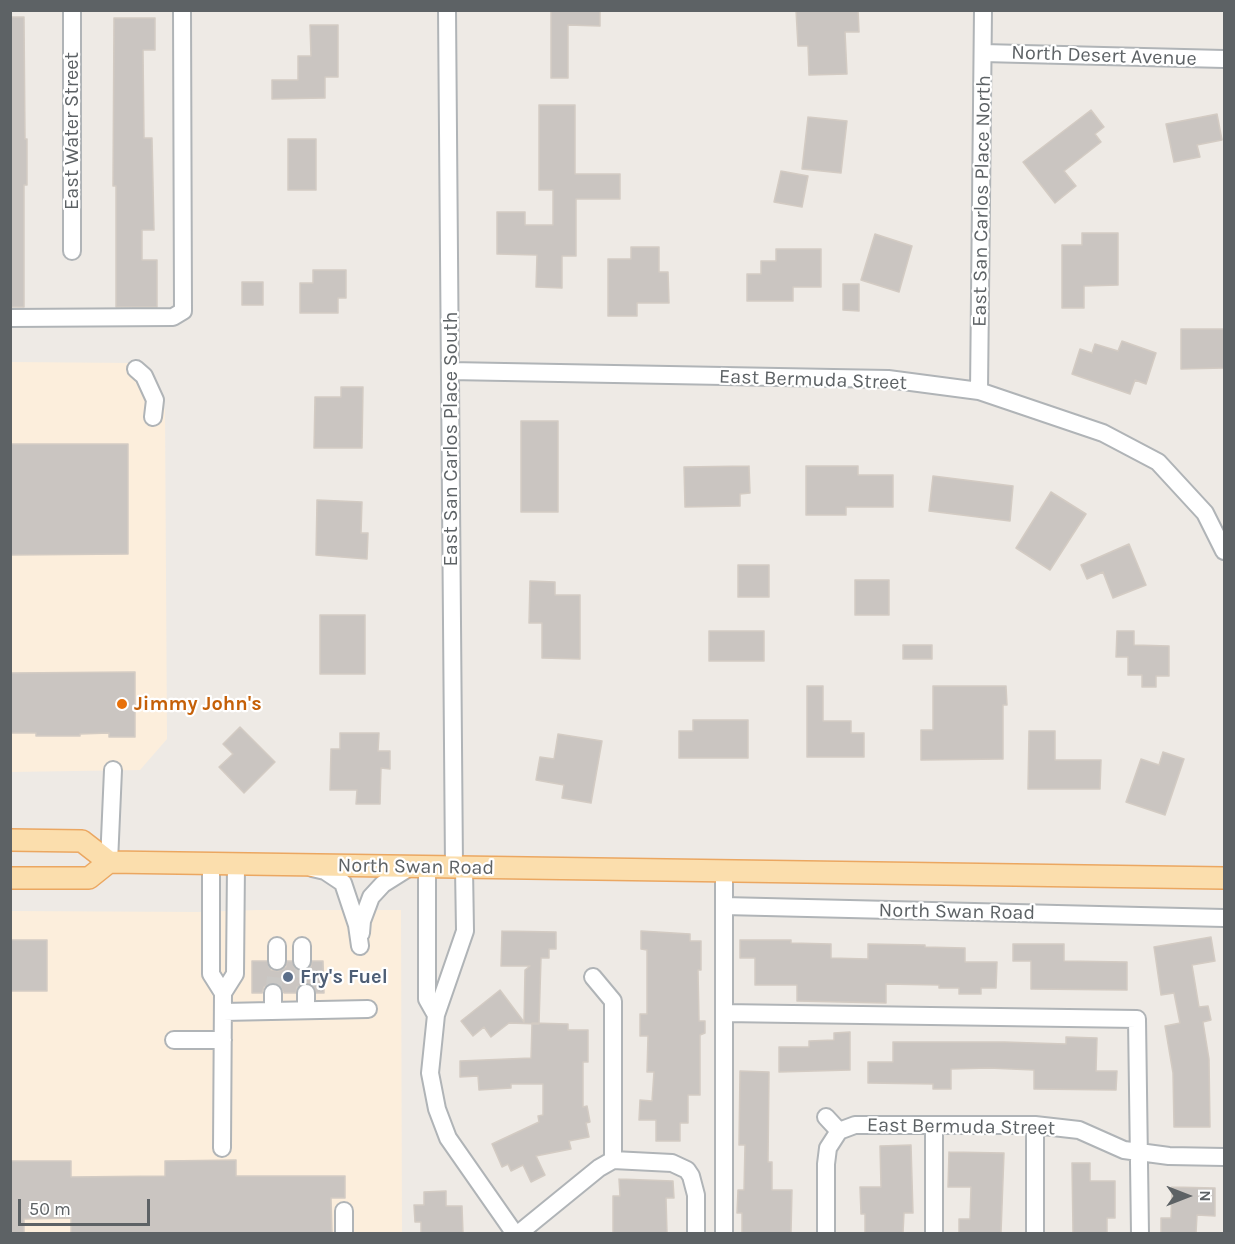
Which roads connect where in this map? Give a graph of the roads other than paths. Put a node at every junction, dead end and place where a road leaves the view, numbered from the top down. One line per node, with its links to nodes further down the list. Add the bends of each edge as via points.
1 (72, 10): 7 (street, East Water Street)
2 (182, 10): 8 (street, via 183,311 173,317)
3 (447, 10): 10 (street, East San Carlos Place South)
4 (983, 10): 5 (street, East San Carlos Place North)
5 (984, 53): 6 (street, North Desert Avenue); 11 (street, East San Carlos Place North)
6 (1224, 59)
7 (72, 251)
8 (10, 318)
9 (136, 369): 12 (street, via 144,376 155,400)
10 (450, 371): 11 (street, East Bermuda Street, via 888,379); 21 (street, East San Carlos Place South)
11 (979, 391): 13 (street, East Bermuda Street, via 1103,433 1158,462 1205,513)
12 (153, 417)
13 (1224, 551)
14 (114, 771): 16 (street)
15 (10, 840): 16 (main road, via 82,841)
16 (109, 862): 17 (main road, North Swan Road); 23 (main road, via 89,878)
17 (211, 864): 18 (main road, North Swan Road); 28 (street, via 211,974)
18 (236, 864): 19 (main road, North Swan Road); 28 (street, via 235,974)
19 (296, 865): 20 (main road, North Swan Road); 20 (street, via 325,871 343,883 360,946 362,921 371,897 382,884)
20 (418, 867): 21 (main road, North Swan Road); 36 (street, via 428,999)
21 (460, 867): 22 (main road, North Swan Road); 36 (street, via 465,931)
22 (724, 871): 24 (main road, North Swan Road); 25 (street)
23 (10, 878)
24 (1224, 878)
25 (724, 906): 26 (street, North Swan Road); 35 (street)
26 (1224, 918)
27 (593, 977): 46 (street, via 613,1001)
28 (223, 993): 34 (street)
29 (273, 993): 33 (street)
30 (306, 993): 32 (street)
31 (368, 1009): 32 (street)
32 (306, 1010): 33 (street)
33 (273, 1011): 34 (street)
34 (223, 1012): 38 (street)
35 (724, 1013): 44 (street, via 1137,1019); 51 (street)
36 (436, 1015): 49 (street, via 430,1073 437,1109 448,1138)
37 (174, 1040): 38 (street)
38 (223, 1040): 43 (street)
39 (826, 1117): 42 (street)
40 (934, 1125): 41 (street, East Bermuda Street); 42 (street, East Bermuda Street, via 864,1124); 53 (street)
41 (1035, 1125): 44 (street, East Bermuda Street, via 1079,1130 1124,1150); 54 (street)
42 (839, 1131): 52 (street, via 828,1148)
43 (222, 1148)
44 (1140, 1152): 45 (street, East Bermuda Street); 55 (street)
45 (1224, 1156)
46 (613, 1160): 49 (street); 50 (street, via 672,1163 687,1170 696,1195)
47 (344, 1211): 48 (street)
48 (344, 1233)
49 (516, 1233)
50 (696, 1233)
51 (724, 1233)
52 (826, 1233)
53 (934, 1233)
54 (1035, 1233)
55 (1140, 1233)

